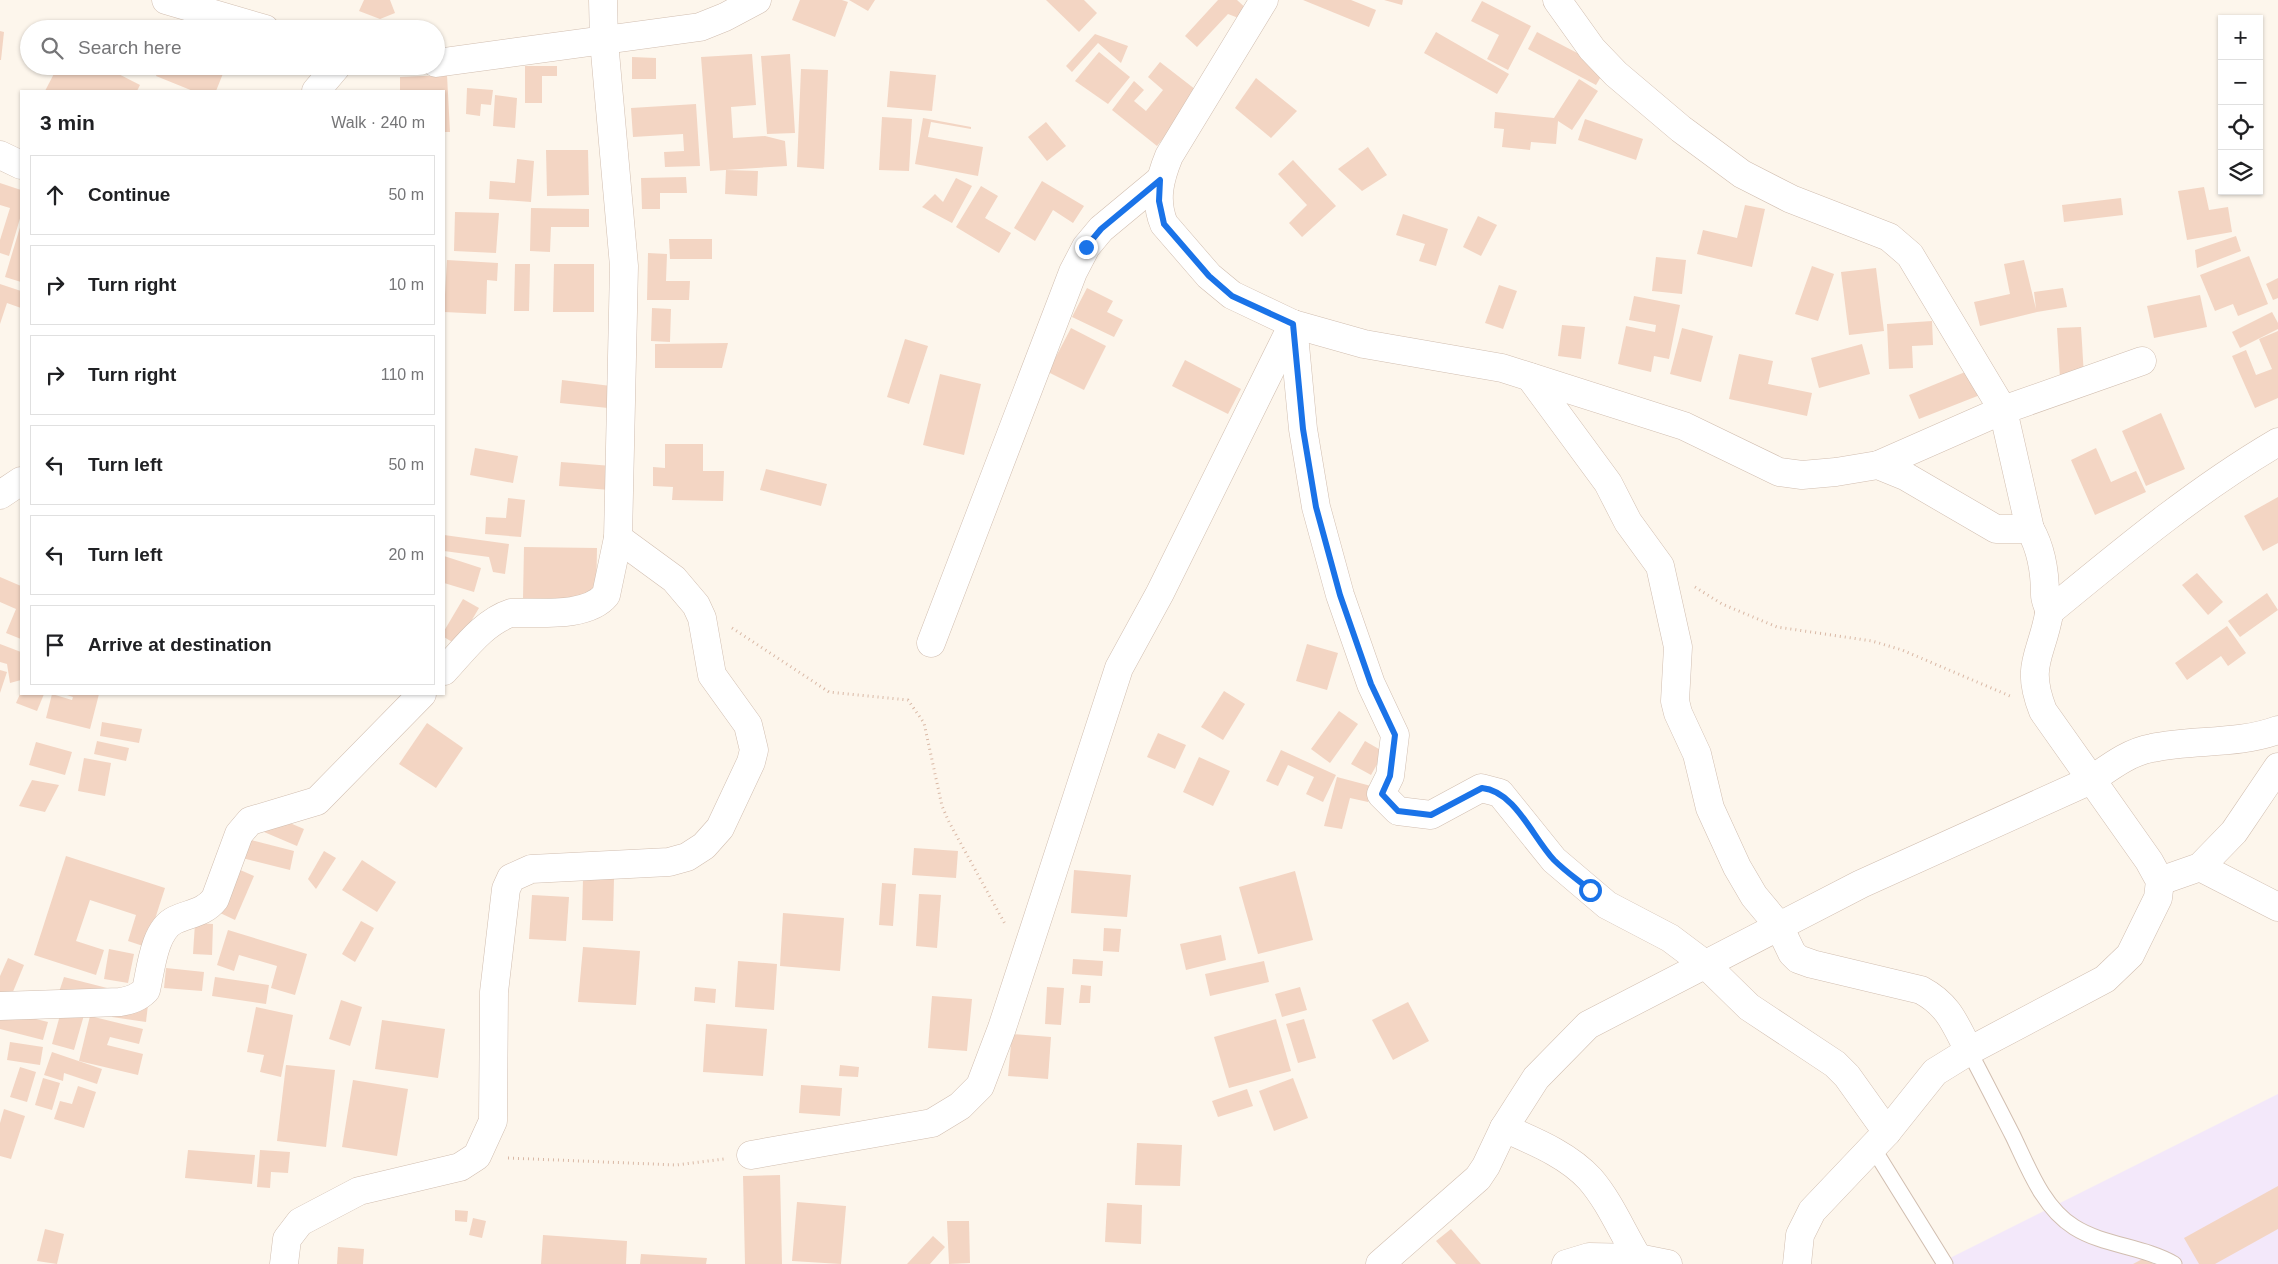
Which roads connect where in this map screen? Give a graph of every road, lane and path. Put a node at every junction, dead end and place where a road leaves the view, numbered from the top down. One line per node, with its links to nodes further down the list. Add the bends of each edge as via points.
1 (166, 0): 6 (street)
2 (602, 0): 7 (street)
3 (757, 0): 7 (street, via 700,27)
4 (1264, 0): 13 (street, via 1169,156)
5 (1556, 0): 17 (street, via 1592,49 1616,74 1742,174 1791,200 1890,237 1910,255)
6 (234, 20)
7 (604, 41): 8 (street); 23 (street, via 624,266)
8 (445, 62)
9 (329, 75): 10 (street)
10 (317, 90)
11 (0, 155): 12 (street)
12 (20, 165)
13 (1160, 180): 14 (street, via 1159,201 1164,224 1209,276 1232,296); 27 (street, via 1101,229 1086,247 1073,272)
14 (1293, 324): 16 (street, via 1364,344 1502,368); 38 (street, via 1160,593 1119,668); 39 (street, via 1303,429 1316,507 1340,595 1371,684 1395,735 1390,776 1382,794 1398,811 1431,815 1482,788 1500,793 1554,860 1607,905 1661,932)
15 (2142, 361): 17 (street)
16 (1530, 377): 19 (street, via 1684,426 1779,472 1802,475); 24 (street, via 1608,483 1628,522)
17 (2003, 410): 19 (street); 22 (street)
18 (2278, 442): 26 (street, via 2186,502)
19 (1878, 465): 22 (street, via 1905,476 1996,529)
20 (20, 482): 21 (street)
21 (0, 495)
22 (2030, 529): 26 (street, via 2038,544)
23 (618, 538): 25 (street, via 674,579); 28 (street, via 606,595 600,601 580,610 510,613 500,617)
24 (1660, 566): 30 (path, via 1722,604 1778,627 1902,650); 37 (street, via 1678,647 1675,701 1678,714 1697,754 1710,808 1737,867 1754,896)
25 (696, 604): 38 (path, via 829,692 896,698 908,700 914,706 924,723 942,806); 45 (street, via 702,618 712,675 748,726 754,750 751,762 720,828 704,846 687,857 669,862 531,869 511,878 506,889 494,992 493,1121)
26 (2049, 612): 30 (street, via 2034,674 2035,691)
27 (930, 643)
28 (445, 671)
29 (421, 695): 40 (street, via 316,801 250,821 239,834 215,899 208,907 173,921 160,934 146,990 140,996 120,1002)
30 (2043, 711): 33 (street)
31 (2278, 730): 33 (street, via 2262,736 2221,742 2151,748 2124,757)
32 (2278, 767): 34 (street, via 2234,832)
33 (2091, 780): 35 (street); 37 (street, via 1861,884)
34 (2200, 867): 35 (street); 36 (street)
35 (2160, 881): 41 (street, via 2158,898 2130,955 2119,968 2105,979)
36 (2278, 907)
37 (1778, 926): 39 (street); 41 (street, via 1788,948 1798,959 1921,990 1934,997 1949,1012)
38 (1024, 958): 44 (street, via 980,1086 960,1106 932,1123)
39 (1706, 965): 42 (street, via 1588,1026 1536,1078); 43 (street, via 1750,1007 1835,1064 1846,1076)
40 (0, 1006)
41 (1969, 1051): 43 (street, via 1935,1072); 53 (lane, via 2040,1190 2057,1213 2092,1237 2152,1254)
42 (1504, 1128): 46 (street, via 1554,1152 1589,1179); 48 (street, via 1478,1178)
43 (1880, 1140): 51 (street, via 1812,1212 1800,1235); 52 (lane)
44 (751, 1155): 45 (path, via 676,1165)
45 (477, 1156): 47 (street, via 460,1167 359,1191 300,1222 287,1239)
46 (1638, 1258): 49 (street, via 1590,1257); 50 (street)
47 (284, 1264)
48 (1380, 1264)
49 (1566, 1264)
50 (1668, 1264)
51 (1797, 1264)
52 (1945, 1264)
53 (2174, 1264)

